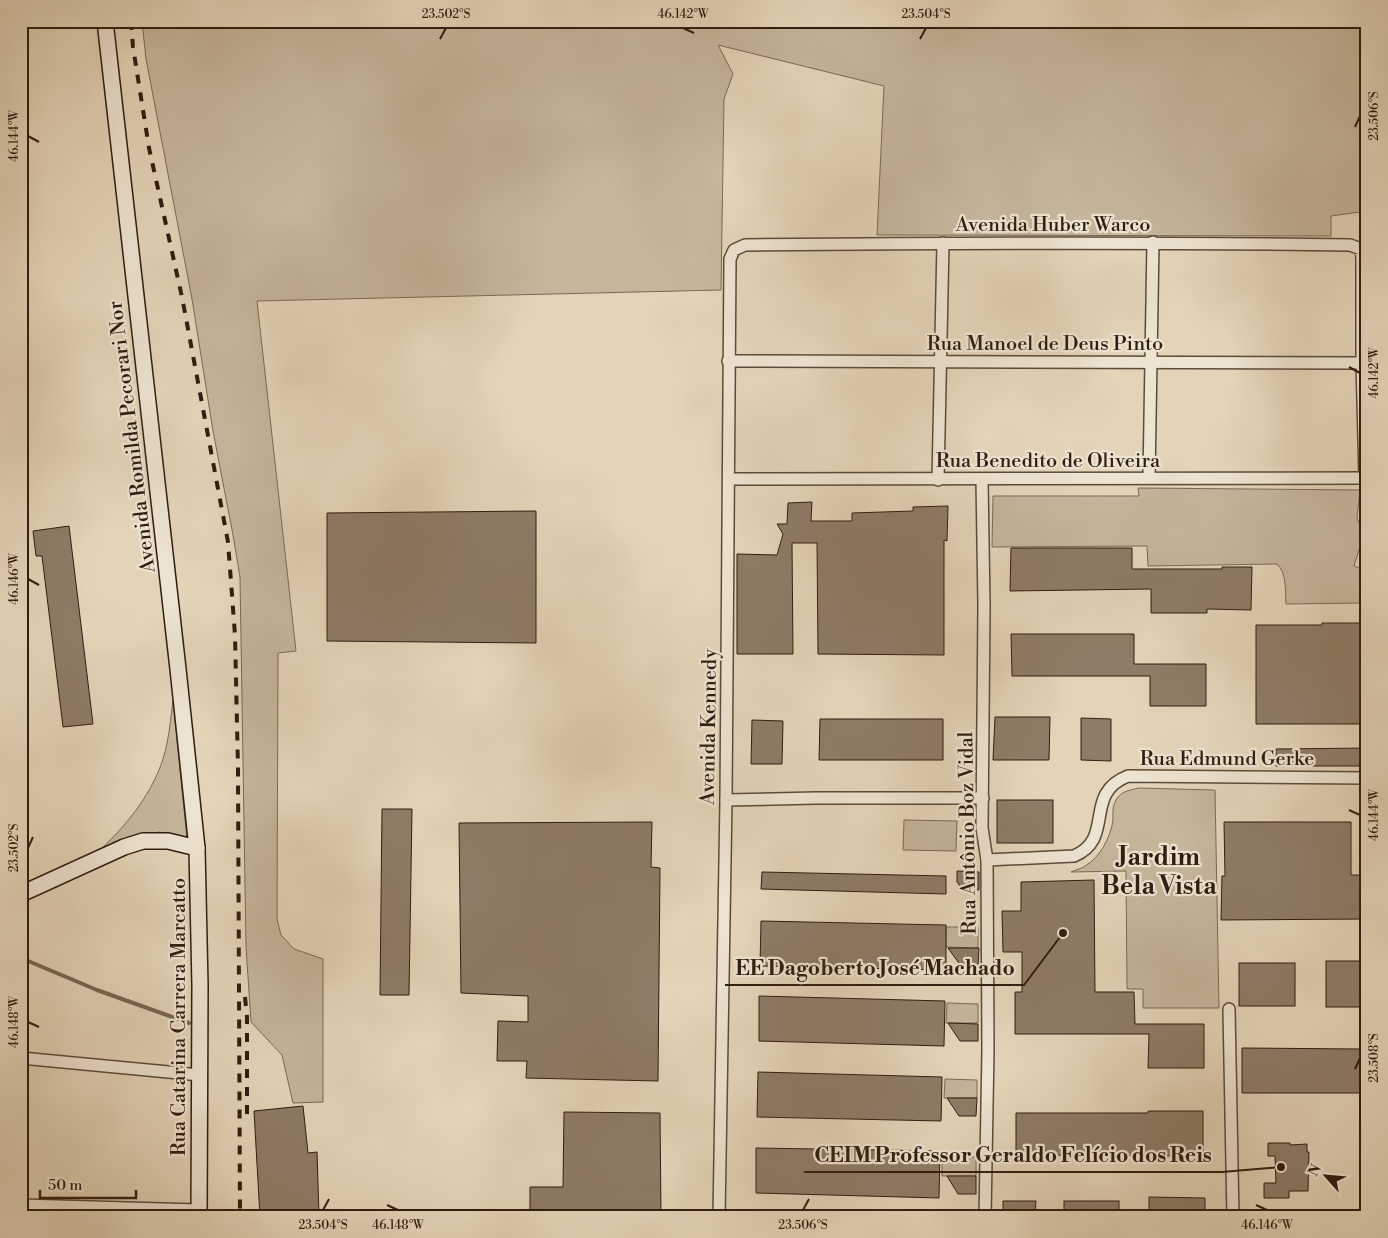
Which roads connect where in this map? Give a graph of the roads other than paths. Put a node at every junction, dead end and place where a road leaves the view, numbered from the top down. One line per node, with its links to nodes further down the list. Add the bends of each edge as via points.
1 (105, 21): 17 (street, Avenida Romilda Pecorari Nor)
2 (1153, 242): 3 (street, Avenida Huber Warco); 7 (street); 8 (street, Avenida Huber Warco, via 1350,245 1360,249)
3 (942, 243): 4 (street, Avenida Huber Warco); 6 (street)
4 (745, 245): 5 (street, Avenida Kennedy, via 734,250 730,258)
5 (728, 361): 6 (street, Rua Manoel de Deus Pinto); 12 (street, Avenida Kennedy)
6 (940, 362): 7 (street, Rua Manoel de Deus Pinto); 13 (street)
7 (1151, 363): 8 (street, Rua Manoel de Deus Pinto); 9 (street)
8 (1362, 363): 10 (street)
9 (1149, 478): 10 (street, Rua Benedito de Oliveira); 11 (street, Rua Benedito de Oliveira)
10 (1366, 478)
11 (982, 479): 13 (street, Rua Benedito de Oliveira); 15 (street, Rua Antônio Boz Vidal)
12 (729, 480): 13 (street, Rua Benedito de Oliveira); 16 (street, Avenida Kennedy)
13 (938, 480)
14 (1367, 778): 18 (street, Rua Edmund Gerke, via 1128,776 1117,780 1103,798 1096,835 1084,852 1074,856)
15 (983, 798): 16 (street); 18 (street, Rua Antônio Boz Vidal, via 982,828)
16 (726, 800): 25 (street, Avenida Kennedy)
17 (197, 848): 19 (street, via 168,841 143,841); 22 (street, Rua Catarina Carrera Marcatto)
18 (988, 860): 26 (street, Rua Antônio Boz Vidal)
19 (21, 894)
20 (1229, 1009): 27 (street)
21 (21, 1058): 22 (street)
22 (200, 1075): 24 (street, Rua Catarina Carrera Marcatto)
23 (21, 1205): 24 (street)
24 (198, 1214)
25 (719, 1217)
26 (985, 1217)
27 (1233, 1217)

